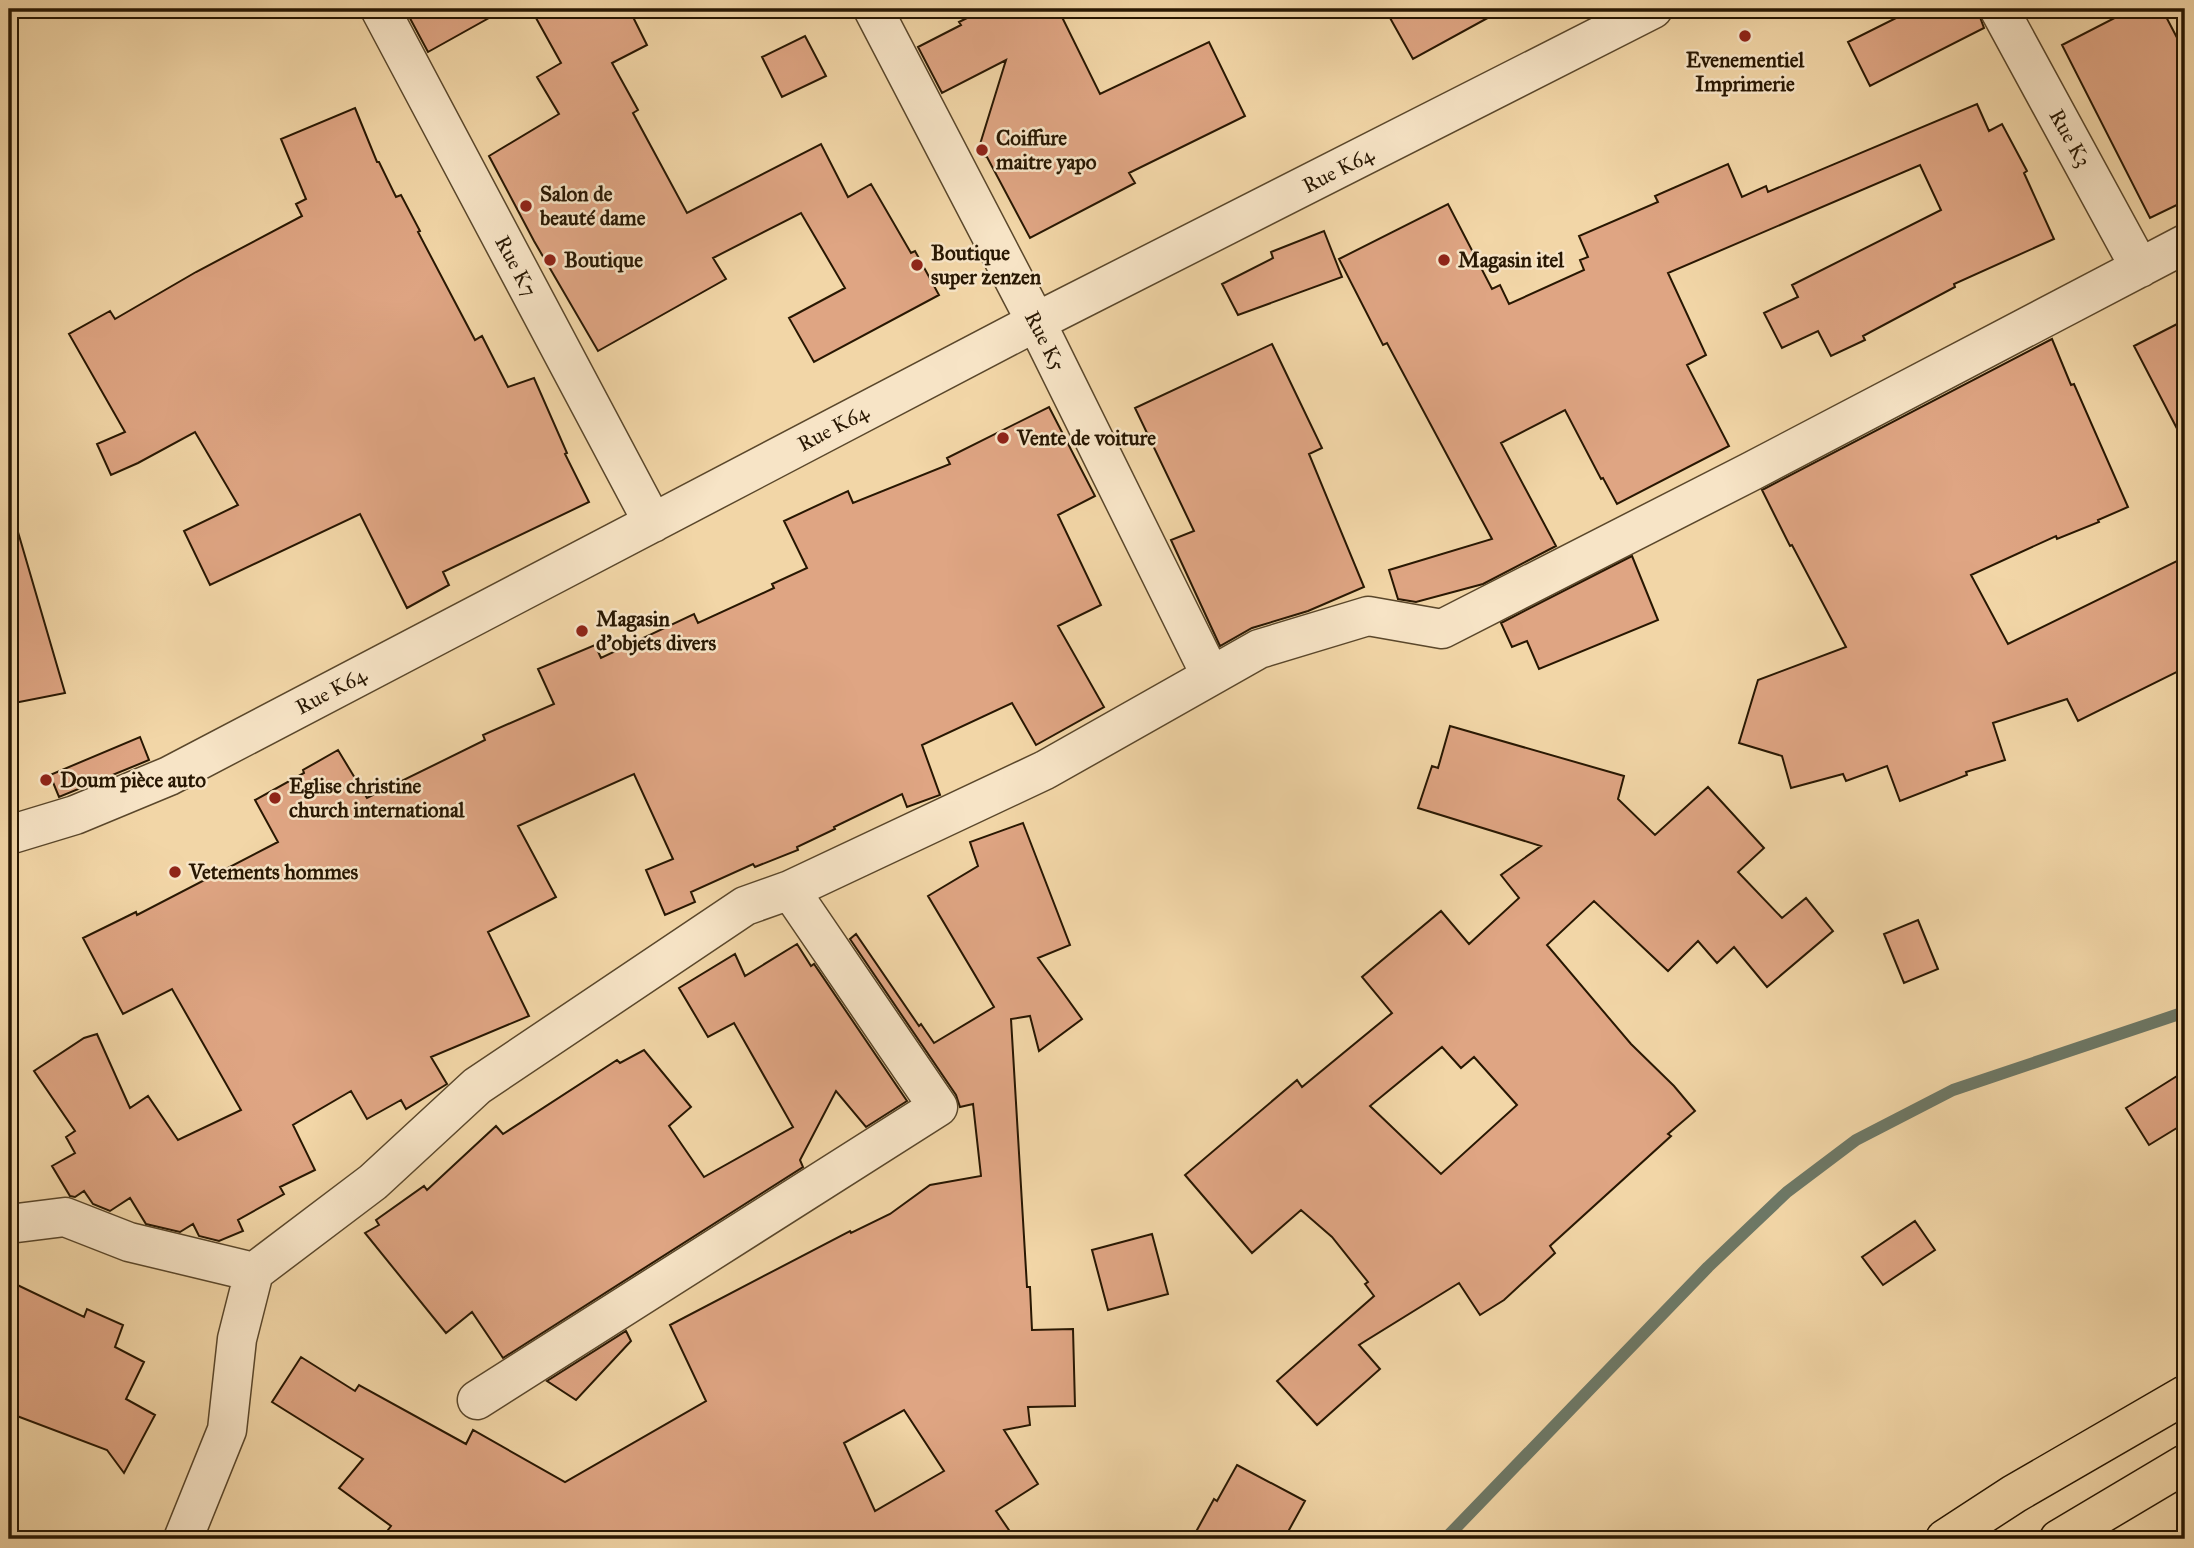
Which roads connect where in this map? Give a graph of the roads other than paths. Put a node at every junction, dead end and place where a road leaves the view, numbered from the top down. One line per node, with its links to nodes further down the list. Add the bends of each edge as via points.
1 (380, 9): 8 (street, Rue K7)
2 (873, 9): 7 (street, Rue K5)
3 (1653, 9): 7 (street, Rue K64)
4 (1999, 9): 6 (street, Rue K3)
5 (2185, 244): 6 (street)
6 (2140, 268): 9 (street, via 1442,629 1368,616 1259,649)
7 (1036, 322): 8 (street, Rue K64); 9 (street, Rue K5)
8 (653, 523): 10 (street, Rue K64, via 169,776 75,815)
9 (1211, 676): 11 (street, via 1045,770)
10 (9, 835)
11 (790, 890): 13 (street, via 745,906 477,1086 373,1182); 15 (street, via 938,1107)
12 (9, 1224): 13 (street, via 65,1217 129,1242)
13 (254, 1272): 17 (street, via 237,1339 227,1430)
14 (2185, 1395): 18 (main road)
15 (477, 1400)
16 (2185, 1464): 19 (main road)
17 (183, 1539)
18 (1945, 1539)
19 (2059, 1539)

